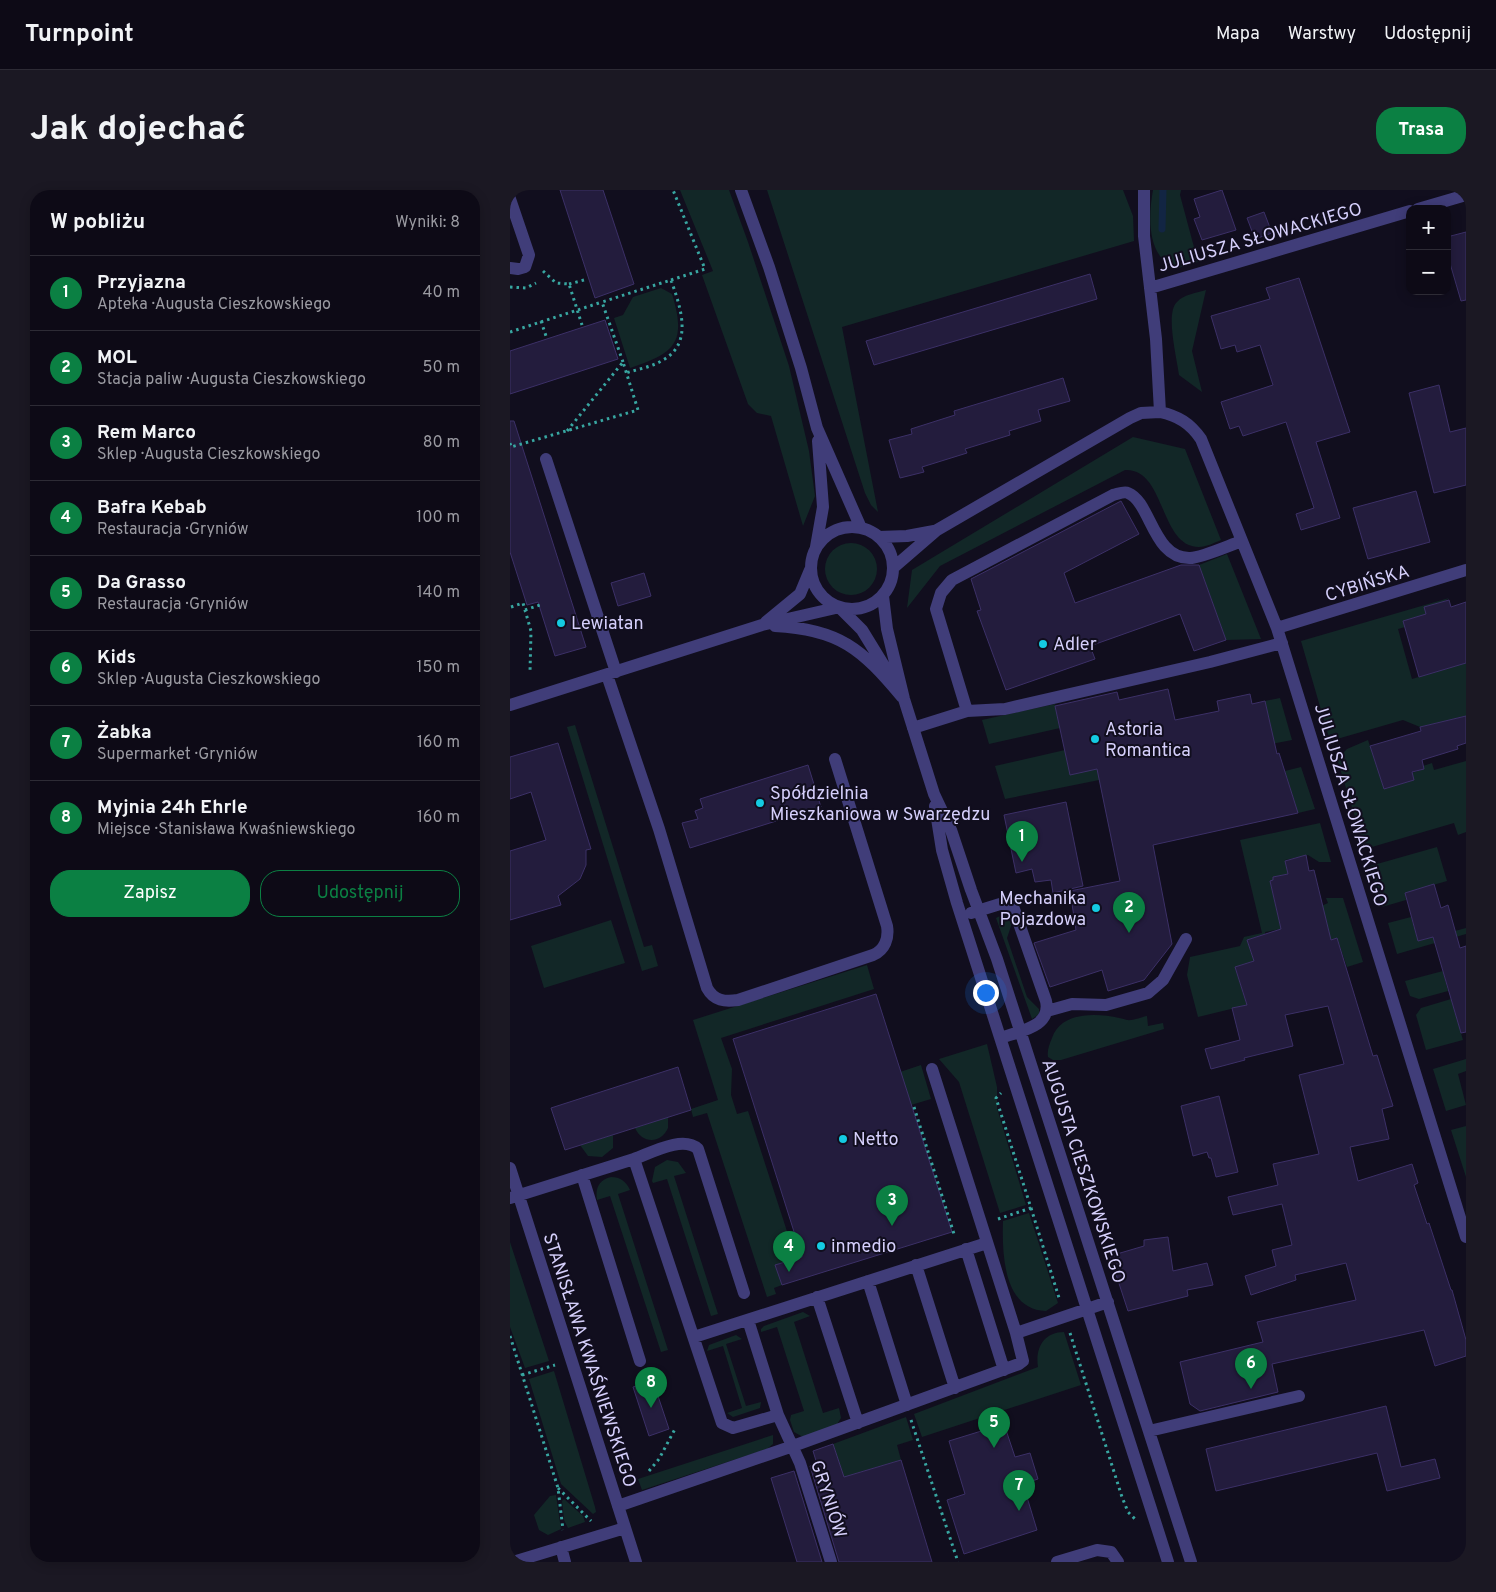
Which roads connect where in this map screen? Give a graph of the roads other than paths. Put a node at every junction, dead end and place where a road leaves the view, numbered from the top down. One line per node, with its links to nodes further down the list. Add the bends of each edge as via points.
1 (741, 190): 10 (street, via 769,267)
2 (1144, 190): 8 (street, JULIUSZA SŁOWACKIEGO, via 1144,236)
3 (1466, 194): 5 (street)
4 (510, 199): 7 (street, via 529,257 522,268)
5 (1431, 205)
6 (1406, 212): 8 (street, JULIUSZA SŁOWACKIEGO)
7 (510, 268)
8 (1150, 288): 9 (street, JULIUSZA SŁOWACKIEGO)
9 (1160, 412): 13 (street, JULIUSZA SŁOWACKIEGO, via 1142,413 1130,418); 15 (street, JULIUSZA SŁOWACKIEGO, via 1181,418 1197,432)
10 (817, 428): 12 (street); 16 (street, via 823,507)
11 (546, 459): 25 (street)
12 (861, 528): 14 (street); 16 (street, via 834,531)
13 (937, 530): 14 (street, JULIUSZA SŁOWACKIEGO); 18 (street, JULIUSZA SŁOWACKIEGO)
14 (879, 537): 18 (street, via 890,551)
15 (1242, 540): 23 (street, JULIUSZA SŁOWACKIEGO); 28 (street, via 1190,558 1173,553 1161,542 1135,496 1126,492 1113,495 952,580 941,593 936,609)
16 (815, 551): 17 (street)
17 (811, 568): 21 (street, via 817,590); 22 (street, via 800,594)
18 (893, 568): 20 (street, via 891,583)
19 (1466, 570): 23 (street, CYBIŃSKA)
20 (883, 596): 21 (street, via 863,608); 26 (street, AUGUSTA CIESZKOWSKIEGO, via 887,629)
21 (840, 607): 22 (street); 26 (street, AUGUSTA CIESZKOWSKIEGO, via 862,630)
22 (762, 625): 25 (street); 26 (street, via 809,629 845,642 870,661)
23 (1277, 628): 24 (street, JULIUSZA SŁOWACKIEGO)
24 (1282, 643): 28 (street, via 1005,709); 43 (street, JULIUSZA SŁOWACKIEGO)
25 (611, 674): 27 (street); 30 (street, via 707,988 718,999 738,1000 873,955 884,946 888,931)
26 (904, 700): 29 (street, AUGUSTA CIESZKOWSKIEGO)
27 (510, 705)
28 (967, 711): 29 (street)
29 (913, 728): 31 (street, AUGUSTA CIESZKOWSKIEGO)
30 (835, 759)
31 (934, 794): 32 (street, AUGUSTA CIESZKOWSKIEGO, via 951,830); 33 (street, AUGUSTA CIESZKOWSKIEGO, via 942,850)
32 (978, 910): 33 (street); 35 (street, via 1002,904 1015,911); 36 (street, AUGUSTA CIESZKOWSKIEGO)
33 (962, 916): 37 (street, AUGUSTA CIESZKOWSKIEGO)
34 (1186, 939): 35 (street, via 1163,980 1148,993 1106,1005 1072,1004)
35 (1048, 1011): 36 (street, via 1040,1024)
36 (1020, 1030): 37 (street); 50 (street, AUGUSTA CIESZKOWSKIEGO)
37 (1000, 1038): 51 (street, AUGUSTA CIESZKOWSKIEGO)
38 (932, 1069): 44 (street)
39 (634, 1159): 41 (street); 48 (street, via 680,1144 691,1144 698,1149); 54 (street)
40 (510, 1168): 42 (street, STANISŁAWA KWAŚNIEWSKIEGO)
41 (582, 1175): 42 (street); 55 (street)
42 (514, 1197): 64 (street, STANISŁAWA KWAŚNIEWSKIEGO)
43 (1466, 1237)
44 (987, 1243): 45 (street); 53 (street)
45 (966, 1249): 46 (street); 56 (street)
46 (916, 1265): 47 (street); 57 (street)
47 (868, 1281): 49 (street); 59 (street)
48 (744, 1293)
49 (817, 1298): 52 (street); 61 (street)
50 (1108, 1302): 51 (street); 62 (street, AUGUSTA CIESZKOWSKIEGO)
51 (1086, 1309): 53 (street); 73 (street, AUGUSTA CIESZKOWSKIEGO)
52 (748, 1320): 54 (street); 60 (street, GRYNIÓW)
53 (1016, 1332): 56 (street, via 1023,1361)
54 (694, 1337): 60 (street, via 722,1424 732,1428)
55 (640, 1361)
56 (1004, 1370): 57 (street)
57 (956, 1388): 59 (street)
58 (1299, 1396): 62 (street)
59 (906, 1405): 61 (street)
60 (778, 1415): 63 (street, GRYNIÓW)
61 (858, 1423): 63 (street)
62 (1149, 1431): 74 (street, AUGUSTA CIESZKOWSKIEGO)
63 (793, 1446): 64 (street); 70 (street, GRYNIÓW)
64 (618, 1506): 65 (street, STANISŁAWA KWAŚNIEWSKIEGO)
65 (625, 1528): 66 (street); 69 (street, STANISŁAWA KWAŚNIEWSKIEGO)
66 (562, 1541): 67 (street); 68 (street)
67 (513, 1562)
68 (565, 1562)
69 (636, 1562)
70 (832, 1562)
71 (1058, 1562): 72 (street, via 1104,1550 1113,1554)
72 (1118, 1562)
73 (1168, 1562)
74 (1191, 1562)

